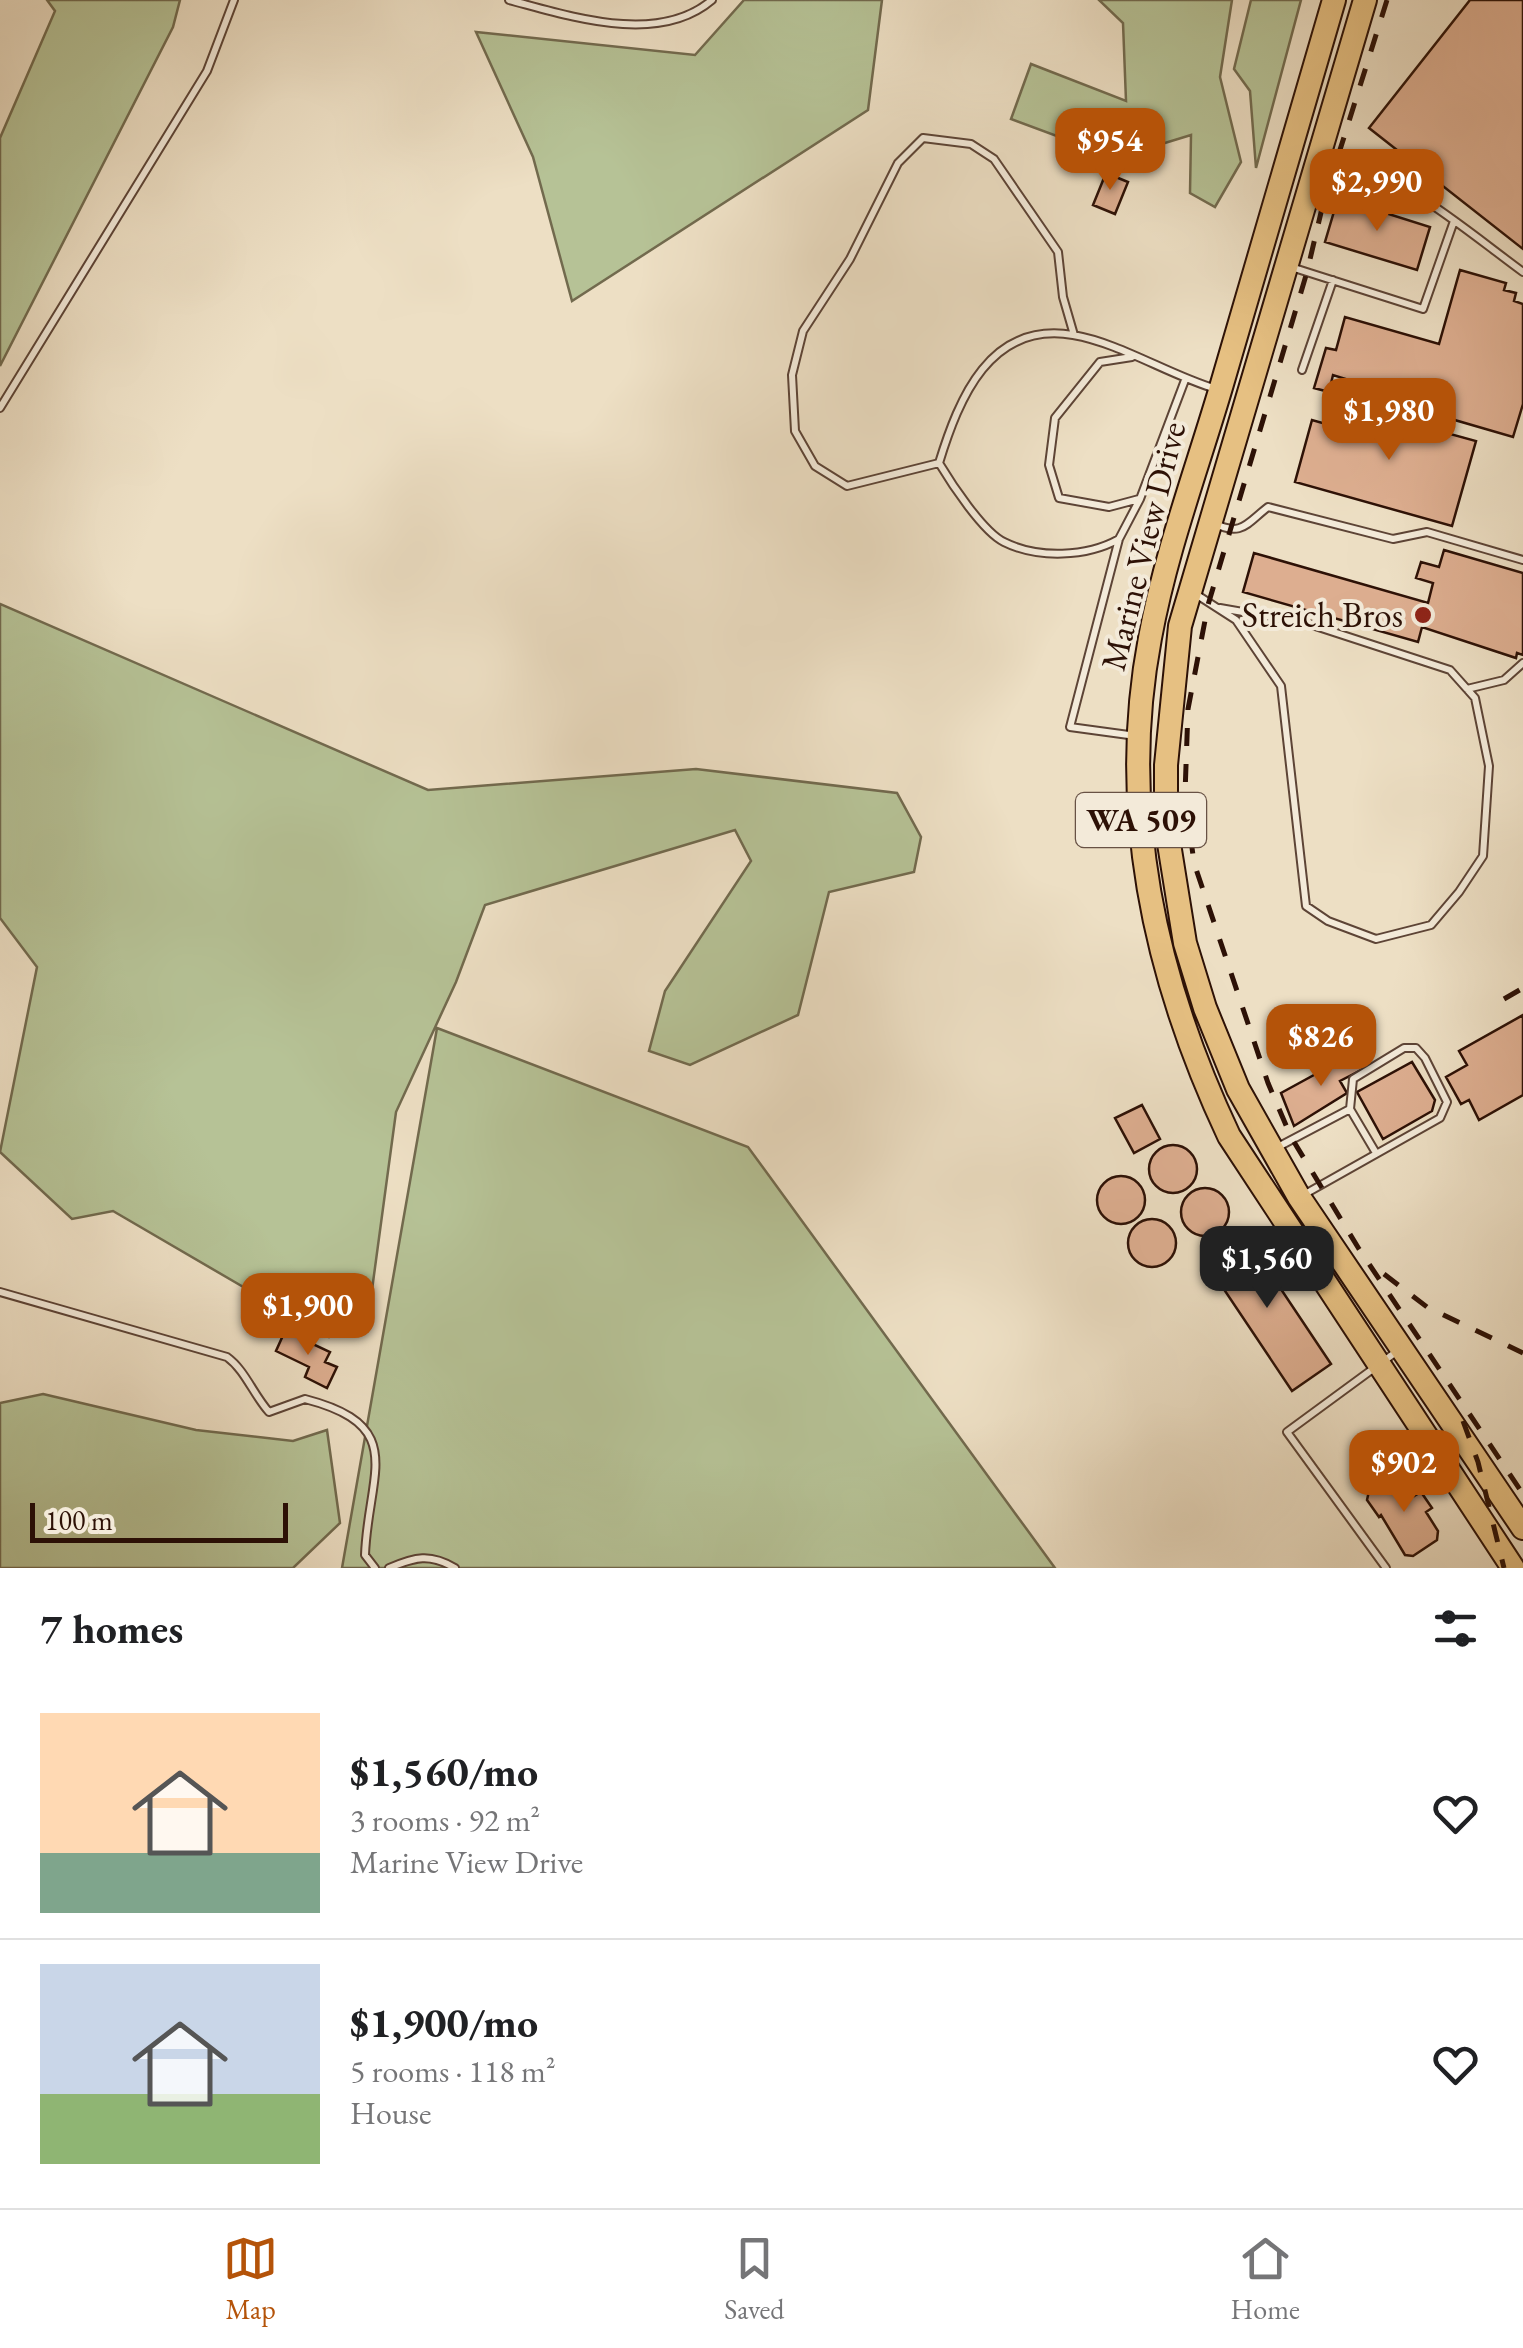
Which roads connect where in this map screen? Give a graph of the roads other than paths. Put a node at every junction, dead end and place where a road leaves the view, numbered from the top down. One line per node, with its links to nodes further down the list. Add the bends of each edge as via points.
1 (234, 0): 16 (lane, via 207,71)
2 (509, 0): 3 (lane, via 644,25 673,21)
3 (712, 0)
4 (1334, 0): 15 (main road, Marine View Drive / WA 509)
5 (1365, 0): 6 (main road, Marine View Drive / WA 509)
6 (1319, 152): 7 (lane, via 1363,163); 8 (main road, Marine View Drive / WA 509)
7 (1454, 221): 9 (lane); 10 (lane, via 1423,310)
8 (1285, 266): 10 (lane); 19 (main road, Marine View Drive / WA 509)
9 (1523, 272)
10 (1333, 280): 13 (lane)
11 (1074, 335): 12 (lane); 17 (lane, via 1035,334 1002,350 956,408); 17 (lane, via 1058,252 994,160 971,144 923,138 898,163 850,259 803,331 792,374 795,431 814,466 847,486)
12 (1133, 356): 14 (lane); 18 (lane, via 1100,362 1076,388 1055,418 1050,466 1060,498 1109,507)
13 (1302, 370)
14 (1185, 380): 15 (lane); 18 (lane)
15 (1220, 390): 26 (main road, Marine View Drive / WA 509, via 1150,635)
16 (0, 408)
17 (939, 463): 20 (lane, via 1002,542 1050,553 1097,551)
18 (1140, 499): 20 (lane)
19 (1209, 520): 21 (lane, via 1240,529 1268,506 1393,538 1426,532); 22 (main road, Marine View Drive / WA 509)
20 (1119, 539): 26 (lane, via 1070,727)
21 (1523, 560)
22 (1189, 591): 23 (lane); 28 (main road, Marine View Drive / WA 509, via 1172,681 1166,765 1170,856 1185,944 1205,1008)
23 (1220, 608): 25 (lane, via 1306,623 1432,664 1450,670); 25 (lane, via 1236,620 1280,686 1306,906 1328,922 1376,938 1431,925 1482,856 1489,766 1475,698)
24 (1523, 664): 25 (lane, via 1504,680)
25 (1467, 689)
26 (1140, 737): 33 (main road, Marine View Drive / WA 509, via 1150,904 1196,1065 1229,1136)
27 (1350, 1110): 28 (lane); 29 (lane); 29 (lane, via 1355,1075 1404,1048 1421,1052 1444,1092 1445,1111)
28 (1271, 1151): 30 (main road, Marine View Drive / WA 509)
29 (1376, 1153): 30 (lane)
30 (1299, 1197): 32 (main road, Marine View Drive / WA 509)
31 (0, 1292): 35 (lane, via 226,1357 241,1368 247,1387 269,1412 306,1398 350,1415 370,1431 377,1454 365,1555)
32 (1401, 1349): 33 (lane); 34 (main road, Marine View Drive / WA 509)
33 (1378, 1365): 38 (lane, via 1287,1432); 39 (main road, Marine View Drive / WA 509)
34 (1523, 1528)
35 (375, 1568)
36 (389, 1568): 37 (lane, via 425,1557)
37 (455, 1568)
38 (1386, 1568)
39 (1512, 1568)

